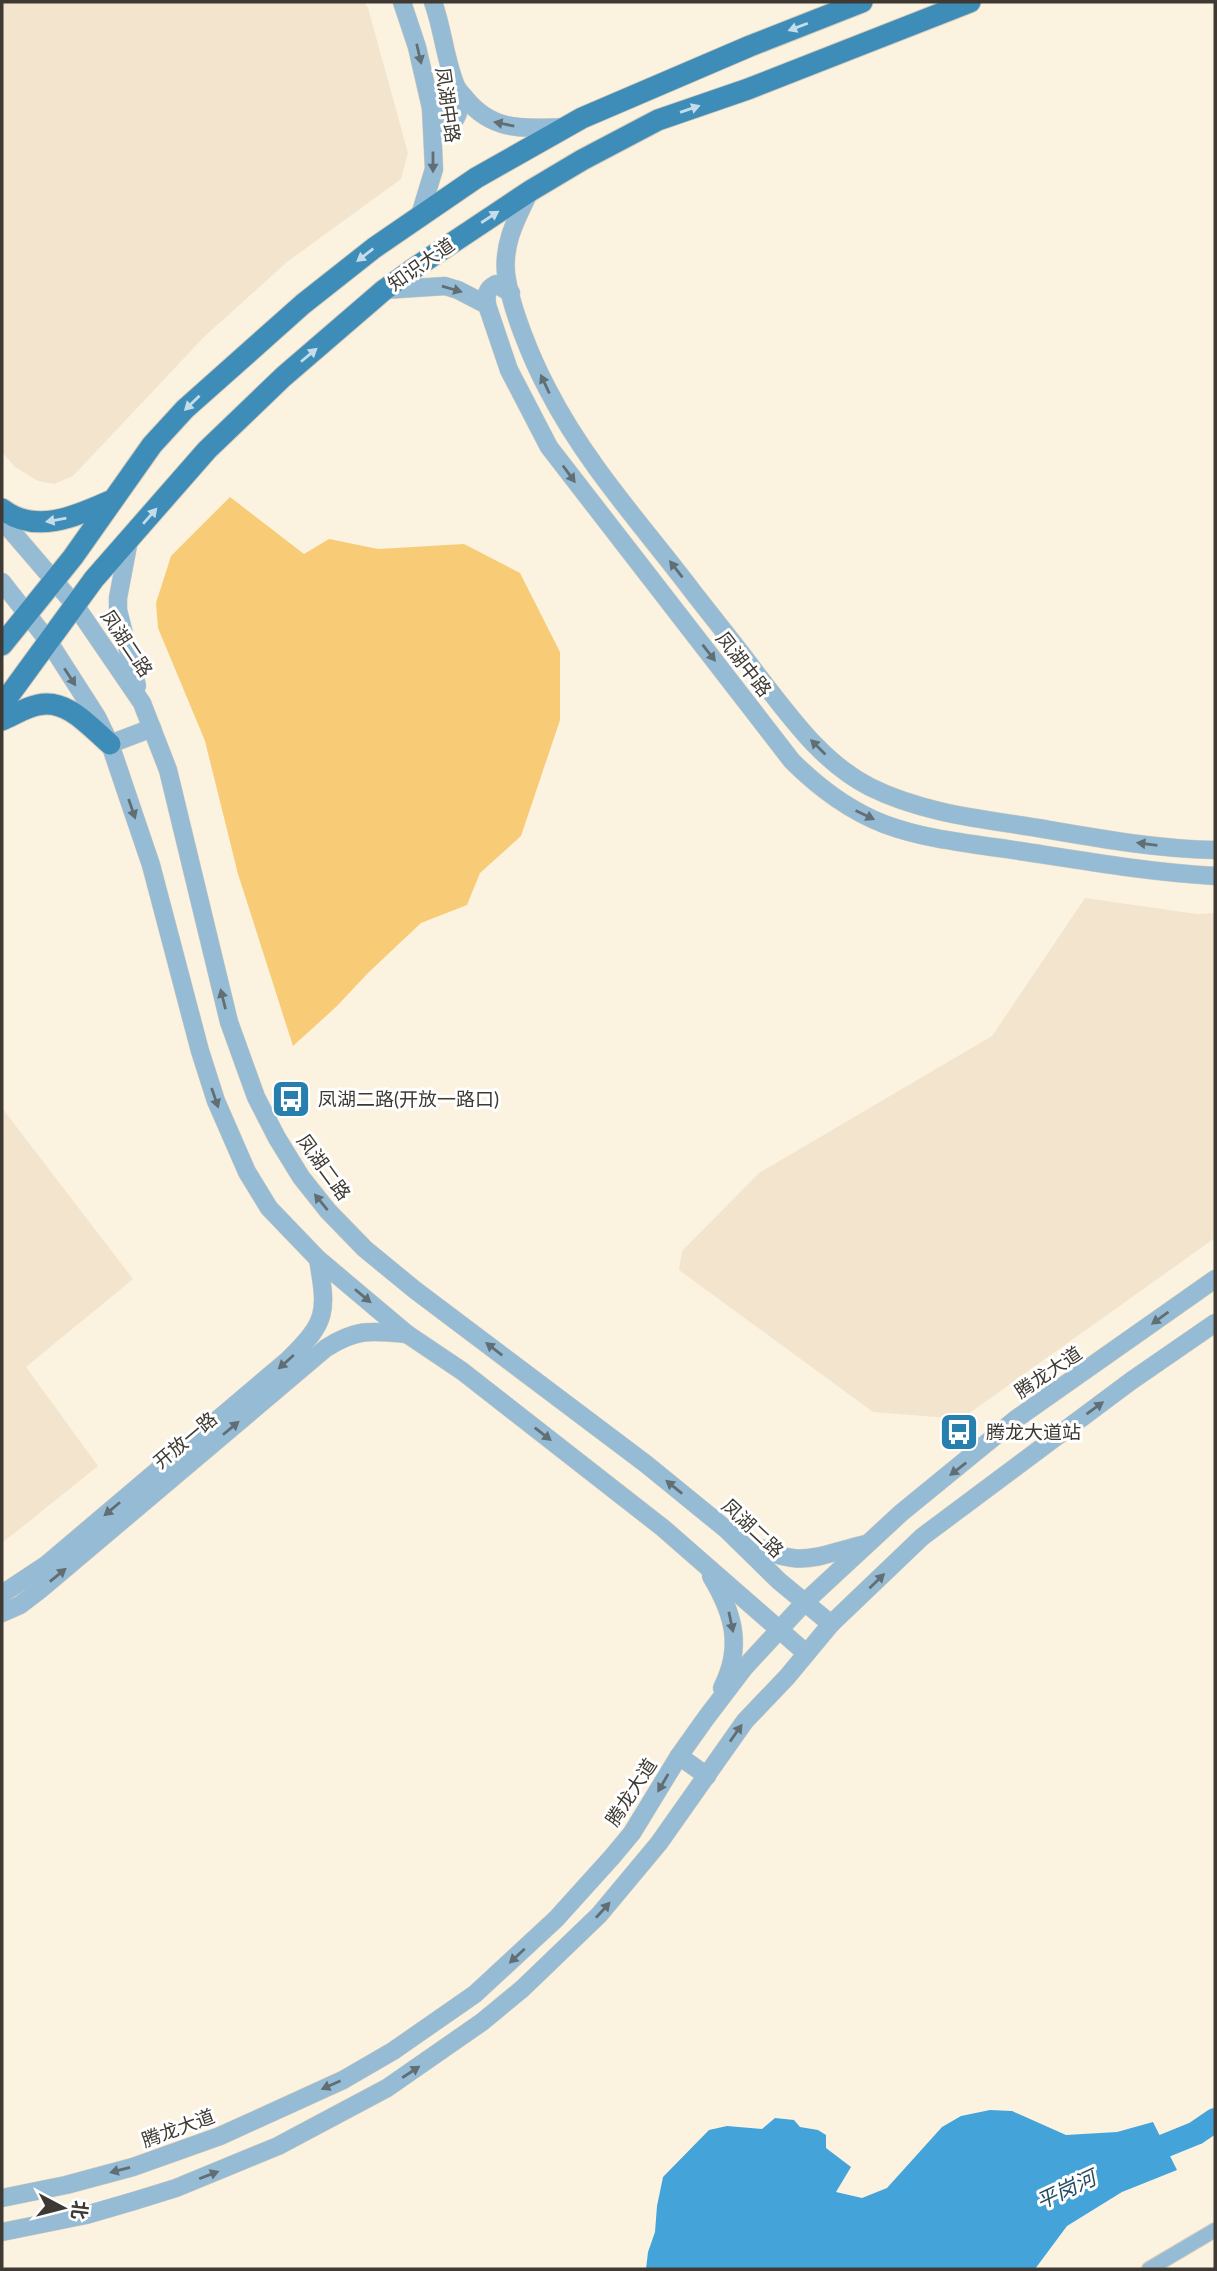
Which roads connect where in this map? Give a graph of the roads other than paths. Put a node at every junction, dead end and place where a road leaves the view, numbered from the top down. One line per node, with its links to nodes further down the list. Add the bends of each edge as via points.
1 (402, 2): 6 (street, 凤湖中路, one-way to 6)
2 (433, 2): 5 (street, 凤湖中路)
3 (862, 2): 7 (main road, 知识大道, one-way to 7)
4 (970, 2): 8 (main road, 知识大道, one-way to 4, via 658,120)
5 (457, 88): 6 (street, via 460,108 453,122 442,123); 7 (street, 凤湖中路, one-way to 5, via 520,127 492,121 472,107)
6 (430, 108): 9 (street, 凤湖中路, one-way to 9, via 434,169)
7 (566, 127): 9 (main road, 知识大道)
8 (530, 191): 10 (main road, 知识大道, one-way to 8); 11 (street, 凤湖中路, via 507,245)
9 (420, 215): 13 (main road, 知识大道, one-way to 13, via 234,363 152,445)
10 (384, 290): 12 (street, one-way to 12, via 444,286); 16 (main road, 知识大道, one-way to 10, via 217,441)
11 (511, 293): 12 (street, via 496,284 486,294); 28 (street, 凤湖中路, one-way to 11, via 1095,837 944,812 869,786 825,755 782,707 583,448 547,388)
12 (486, 305): 29 (street, 凤湖中路, one-way to 29, via 509,370 549,446 792,761 830,795 884,824 942,838 1131,868)
13 (110, 501): 14 (main road, one-way to 14, via 44,522 20,519); 17 (main road, 知识大道)
14 (2, 509)
15 (2, 520): 17 (street, 凤湖二路)
16 (129, 540): 19 (main road, 知识大道); 23 (street, via 118,610)
17 (53, 579): 19 (street, 凤湖二路); 20 (main road, 知识大道)
18 (2, 582): 20 (street)
19 (75, 605): 21 (main road, 知识大道); 23 (street, 凤湖二路)
20 (27, 612): 21 (street); 22 (main road, 知识大道)
21 (49, 642): 24 (main road, 知识大道); 27 (street, one-way to 27)
22 (2, 645)
23 (142, 703): 26 (street, 凤湖二路)
24 (2, 705)
25 (2, 720): 27 (main road, via 37,705 62,706)
26 (152, 728): 27 (street); 35 (street, 凤湖二路, one-way to 26, via 374,1257 301,1177 242,1063 167,770)
27 (110, 744): 30 (street, one-way to 30, via 151,865 216,1101 247,1172 269,1208)
28 (1215, 850)
29 (1215, 876)
30 (318, 1259): 33 (street, one-way to 33); 39 (street, 开放一路, one-way to 39, via 325,1300 312,1336 46,1565)
31 (1215, 1279): 34 (street, 腾龙大道, one-way to 34, via 1016,1419)
32 (1215, 1323): 36 (street, one-way to 32)
33 (407, 1334): 38 (street, one-way to 38, via 472,1379); 41 (street, 开放一路, one-way to 33, via 61,1573 326,1348 364,1331)
34 (901, 1513): 36 (street); 37 (street, 腾龙大道)
35 (727, 1530): 37 (street, via 761,1549 795,1560); 40 (street, 凤湖二路)
36 (922, 1537): 42 (street, one-way to 36)
37 (869, 1544): 40 (street, 腾龙大道)
38 (702, 1562): 43 (street); 45 (street, one-way to 45, via 726,1601 734,1640 728,1675)
39 (2, 1594)
40 (805, 1602): 42 (street, 凤湖二路); 43 (street, 腾龙大道)
41 (2, 1613)
42 (831, 1624): 44 (street)
43 (780, 1630): 44 (street); 45 (street, 腾龙大道)
44 (806, 1653): 47 (street, one-way to 44, via 745,1721)
45 (706, 1718): 46 (street, 腾龙大道)
46 (679, 1756): 47 (street); 48 (street, 腾龙大道, one-way to 48, via 632,1833 556,1919 475,1994 393,2051 343,2080 220,2136 133,2167)
47 (707, 1776): 50 (street, one-way to 47, via 86,2215 176,2188 278,2146 387,2088 482,2022 561,1953 631,1878)
48 (2, 2198)
49 (1215, 2230): 51 (street)
50 (2, 2232)
51 (1149, 2269)

